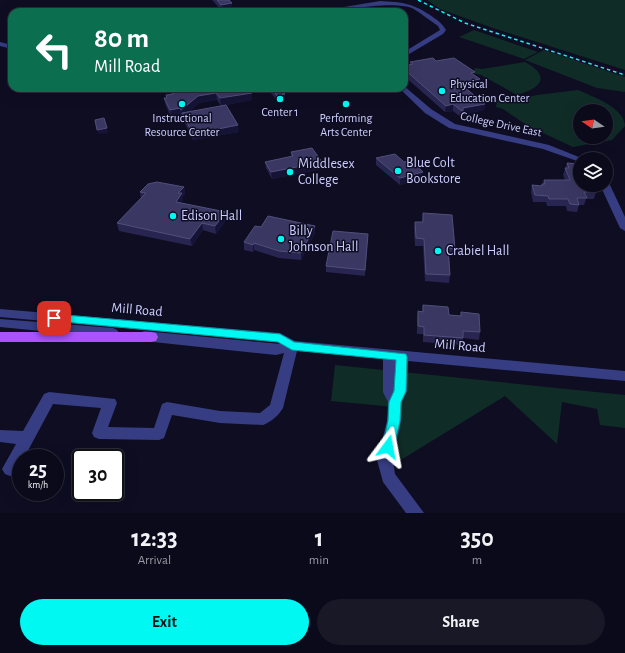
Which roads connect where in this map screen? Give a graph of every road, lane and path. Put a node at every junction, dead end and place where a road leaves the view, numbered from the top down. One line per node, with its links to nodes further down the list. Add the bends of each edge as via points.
1 (345, 8): 2 (street, via 396,3 414,7 440,25 443,30 441,33)
2 (408, 53)
3 (407, 92): 4 (street, College Drive East, via 428,112 452,126 546,147)
4 (573, 157)
5 (608, 192): 6 (street)
6 (625, 228)
7 (0, 313): 11 (street, Mill Road, via 280,338)
8 (0, 322): 10 (street, Mill Road)
9 (0, 337): 10 (main road)
10 (151, 337): 11 (street, Mill Road, via 276,350)
11 (292, 346): 12 (street, Mill Road); 15 (street, via 276,408 263,420 220,417 167,408 159,434 99,433 110,403 48,398)
12 (396, 356): 13 (street, Mill Road); 17 (street, via 390,392 395,402 394,421 385,460 388,477)
13 (625, 376)
14 (0, 436): 15 (street)
15 (27, 438): 16 (street)
16 (10, 469)
17 (416, 513)

